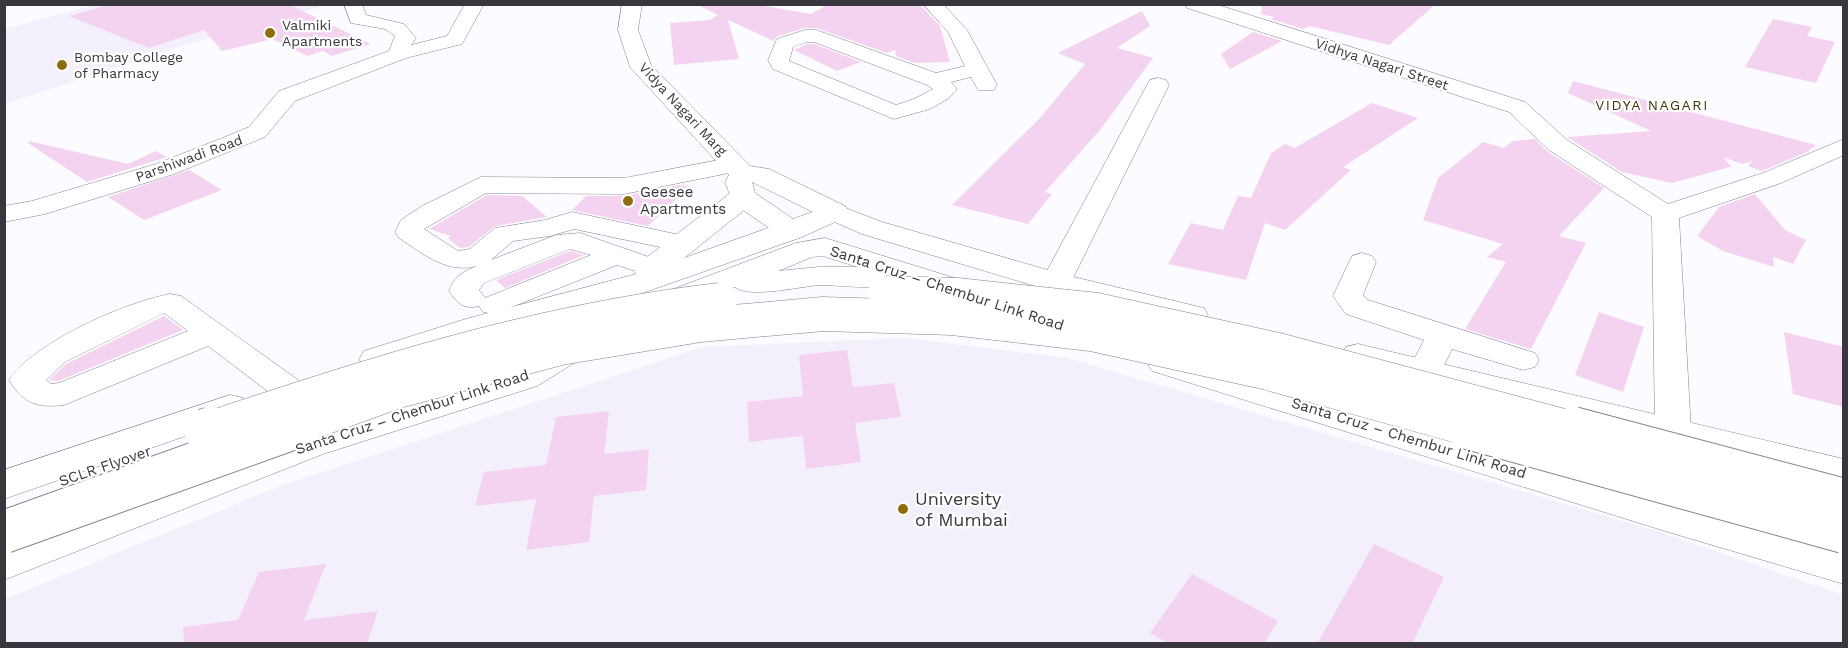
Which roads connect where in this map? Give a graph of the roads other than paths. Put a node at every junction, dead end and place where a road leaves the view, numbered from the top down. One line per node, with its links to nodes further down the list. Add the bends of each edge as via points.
1 (353, 4): 6 (street, via 358,19 393,24 401,29 406,38)
2 (475, 4): 6 (street, Parshiwadi Road, via 455,40)
3 (632, 4): 10 (main road, Vidya Nagari Marg, via 628,30 641,67)
4 (932, 4): 7 (street, via 957,30 982,77)
5 (1194, 4): 13 (street, Vidhya Nagari Street, via 1517,106 1558,145)
6 (399, 54): 12 (street, Parshiwadi Road, via 287,96 257,132 234,142 165,169)
7 (935, 80): 7 (street, via 946,89 940,95 907,111 894,112 780,65 778,60 784,43 816,36)
8 (1158, 85): 20 (street)
9 (1844, 146): 13 (street, via 1772,178)
10 (741, 179): 11 (main road, via 760,175); 15 (main road, Vidya Nagari Marg); 16 (main road); 16 (street, via 624,186 481,185 432,212 411,226 409,232 451,259 465,260 480,255 505,234 550,228 572,220)
11 (835, 212): 14 (main road); 15 (main road, Santa Cruz – Chembur Link Road)
12 (4, 214)
13 (1665, 214): 31 (street)
14 (872, 228): 17 (main road); 20 (main road)
15 (792, 231): 17 (main road, Vidya Nagari Marg); 22 (main road, Santa Cruz – Chembur Link Road)
16 (684, 244): 19 (main road)
17 (825, 247): 21 (main road, Santa Cruz – Chembur Link Road); 22 (main road, Santa Cruz – Chembur Link Road)
18 (1362, 262): 25 (street, via 1348,296 1357,307)
19 (653, 268): 22 (main road); 23 (street, via 618,254)
20 (1056, 282): 28 (main road)
21 (998, 302): 22 (main road, via 890,277 819,276 743,283); 27 (main road, Santa Cruz – Chembur Link Road)
22 (621, 305): 23 (main road, Santa Cruz – Chembur Link Road); 29 (main road, Santa Cruz – Chembur Link Road)
23 (481, 310): 29 (main road); 30 (main road, Santa Cruz – Chembur Link Road)
24 (212, 333): 24 (street, via 170,303 150,307 53,355 26,380 44,396 64,394); 30 (street)
25 (1442, 335): 26 (street); 28 (street)
26 (1523, 360)
27 (1177, 368): 29 (main road, via 1044,341 908,330 748,332 601,357); 36 (main road, Santa Cruz – Chembur Link Road)
28 (1425, 371): 31 (main road)
29 (518, 380): 39 (main road, Santa Cruz – Chembur Link Road, via 310,445)
30 (286, 388): 33 (main road, Santa Cruz – Chembur Link Road)
31 (1673, 431): 32 (main road); 36 (street)
32 (1844, 473)
33 (4, 485)
34 (1844, 500): 35 (main road, SCLR Flyover, bridge, via 1274,349 1097,310 957,295 824,291 699,302 557,324 392,367)
35 (4, 501)
36 (1665, 516): 40 (main road, Santa Cruz – Chembur Link Road)
37 (1844, 531): 38 (main road, bridge, via 1268,373 1091,334 953,318 823,314 700,325 560,348 398,391)
38 (4, 532)
39 (4, 563)
40 (1844, 567)

